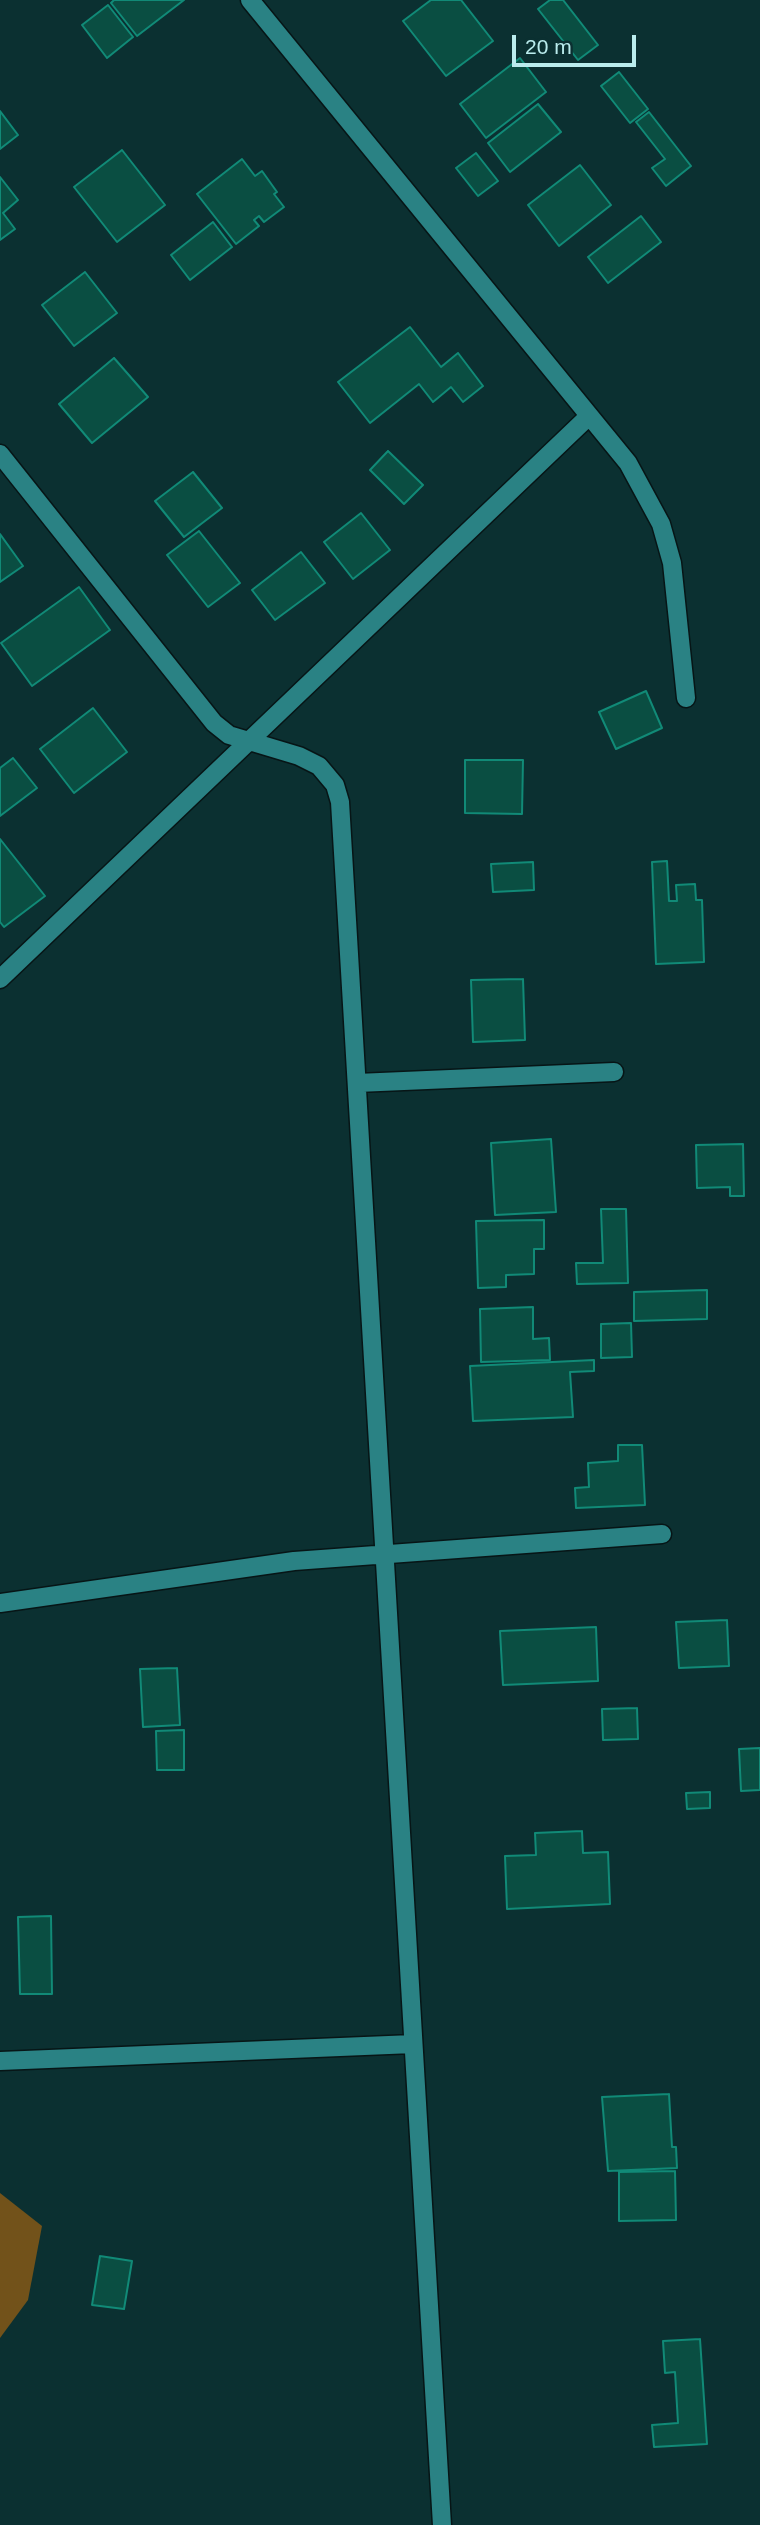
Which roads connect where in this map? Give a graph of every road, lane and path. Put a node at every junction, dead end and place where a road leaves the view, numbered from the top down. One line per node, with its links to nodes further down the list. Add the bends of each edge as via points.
1 (250, 0): 2 (street)
2 (589, 416): 4 (street, via 628,463 661,524 679,610); 5 (street)
3 (0, 454): 5 (street, via 214,723)
4 (686, 698)
5 (250, 743): 6 (street); 8 (street, via 309,761 335,785 344,820)
6 (0, 979)
7 (614, 1072): 8 (street)
8 (357, 1083): 10 (street)
9 (662, 1534): 10 (street)
10 (385, 1554): 11 (street, via 294,1561); 12 (street)
11 (0, 1603)
12 (413, 2045): 13 (street); 14 (street)
13 (0, 2061)
14 (442, 2525)

